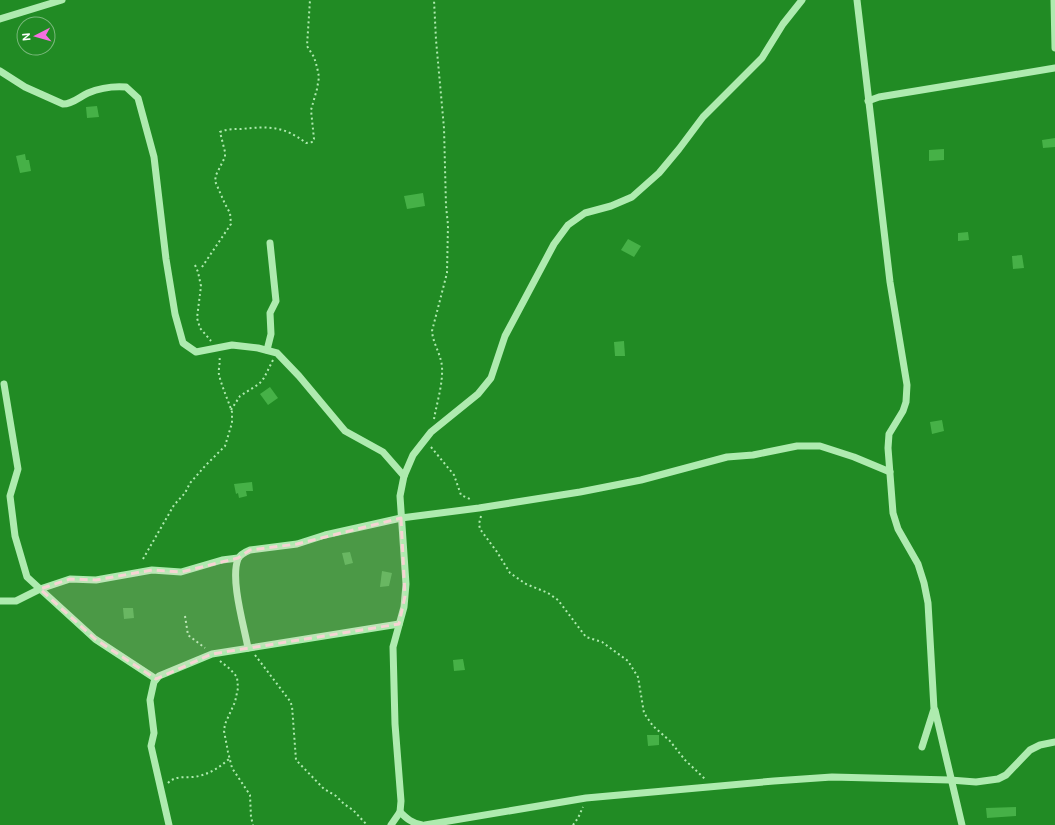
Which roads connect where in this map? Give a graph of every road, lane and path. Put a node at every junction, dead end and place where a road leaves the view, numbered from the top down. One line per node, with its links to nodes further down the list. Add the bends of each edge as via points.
1 (62, 0): 7 (street)
2 (310, 0): 14 (path, via 307,46 314,57 319,77 311,110 313,142 306,143 290,132 264,127 220,132 225,157 215,181 230,213 231,224)
3 (434, 0): 20 (path, via 444,128 448,225 447,273 432,331 442,366)
4 (802, 0): 20 (street, via 783,24 762,58 703,117 659,173 632,197 585,213 568,225 554,244 505,336 491,378 478,394)
5 (857, 0): 11 (street)
6 (1054, 0): 8 (street)
7 (0, 19)
8 (1055, 48)
9 (1055, 68): 11 (street, via 879,97)
10 (0, 71): 15 (street, via 24,87 62,104 69,104 89,92 113,86 126,87 138,98 154,157 166,259 175,314 183,343 196,352)
11 (868, 101): 22 (street, via 890,282 907,384 903,411 889,434)
12 (270, 243): 16 (street, via 276,301 270,313)
13 (195, 265): 15 (path, via 201,286 197,318 200,328)
14 (202, 267)
15 (216, 348): 16 (street, via 232,345); 19 (path, via 220,359 218,372)
16 (267, 350): 17 (street)
17 (277, 353): 19 (path, via 264,378 240,396); 23 (street, via 300,376 344,431 383,452)
18 (4, 384): 28 (street, via 18,469 10,496 15,536 27,577)
19 (231, 410): 27 (path, via 232,423 225,446 190,483 174,505)
20 (431, 432): 21 (street)
21 (425, 440): 23 (street, via 413,454); 24 (path, via 454,475 461,495 476,502)
22 (890, 472): 24 (street, via 854,456 820,446 797,446 753,456 727,457 641,480 580,492); 35 (street, via 893,513 898,529 918,564 928,602)
23 (404, 476): 25 (street, via 400,496)
24 (479, 508): 25 (street); 40 (path, via 480,529 510,573 526,584 553,596 586,637 602,642 628,661 638,677 644,713 653,726)
25 (401, 518): 26 (street, via 297,544 250,550); 31 (street, via 406,584 404,608)
26 (238, 558): 28 (street, via 180,572 152,570 96,580 70,579); 32 (street, via 235,573)
27 (144, 559)
28 (40, 589): 29 (street, via 16,601); 34 (street, via 95,638)
29 (0, 601)
30 (185, 616): 33 (path, via 189,637)
31 (399, 624): 32 (street); 43 (street, via 392,658)
32 (249, 648): 33 (street); 46 (path, via 290,701 296,760 324,789 356,812)
33 (212, 654): 34 (street); 38 (path, via 237,677 235,702 224,731)
34 (156, 678): 41 (street, via 150,700 154,732 151,746)
35 (934, 709): 37 (street); 39 (street)
36 (1055, 742): 39 (street, via 1030,750 1006,775 998,779 976,782)
37 (922, 747)
38 (229, 758): 41 (path, via 218,768 200,776 171,780); 45 (path, via 232,768 250,795 250,817)
39 (950, 780): 40 (street, via 832,777); 50 (street)
40 (712, 786): 42 (street)
41 (161, 794): 44 (street)
42 (586, 798): 48 (street); 49 (path)
43 (400, 812): 47 (street); 48 (street, via 414,824)
44 (169, 825)
45 (254, 825)
46 (367, 825)
47 (391, 825)
48 (424, 825)
49 (573, 825)
50 (962, 825)

